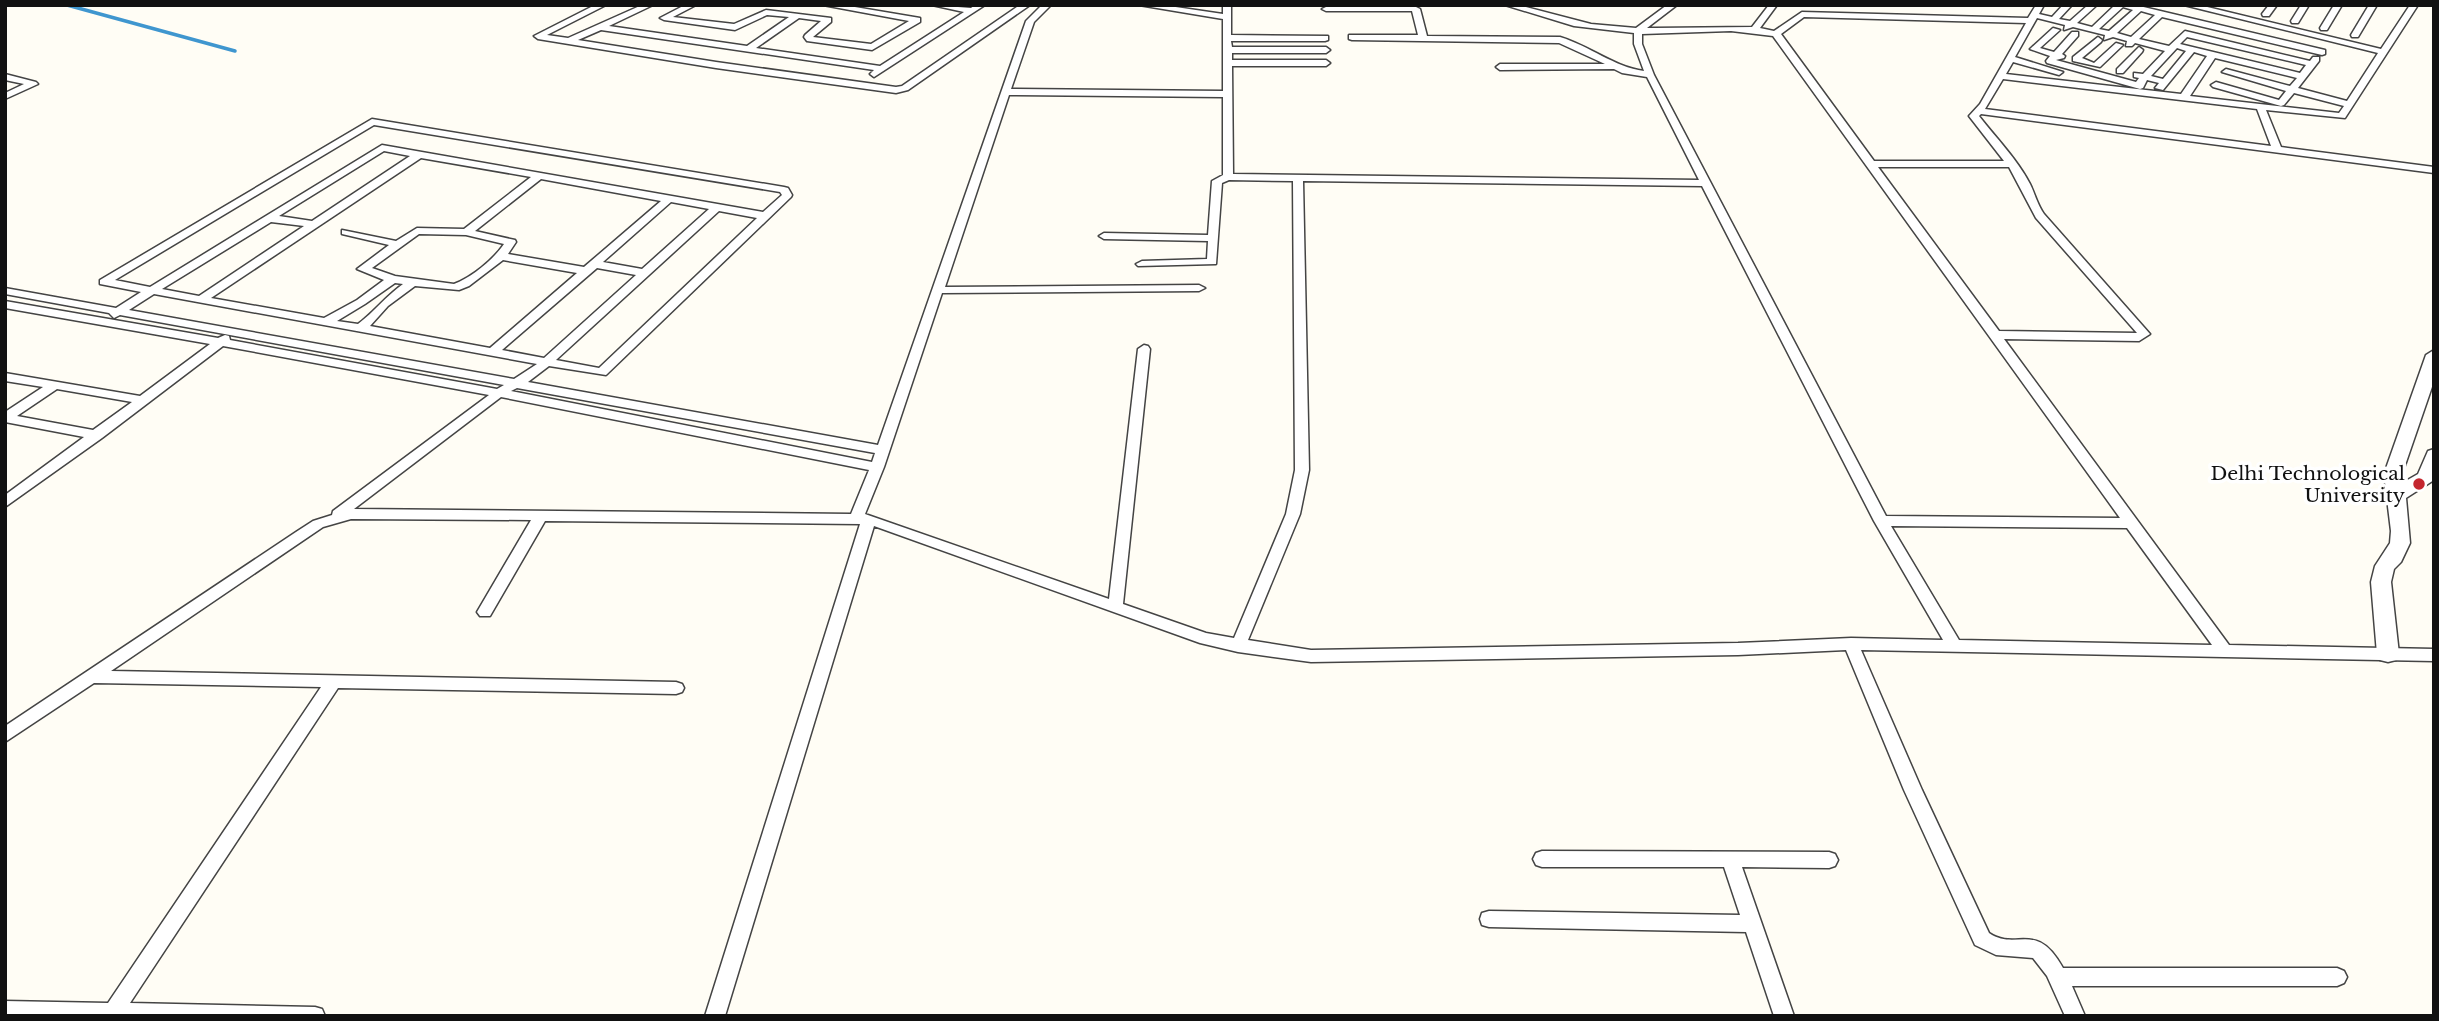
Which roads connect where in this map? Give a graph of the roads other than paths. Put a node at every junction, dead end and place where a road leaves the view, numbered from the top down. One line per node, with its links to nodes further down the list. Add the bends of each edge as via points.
1 (602, 5): 54 (street, via 538,35)
2 (649, 5): 39 (street)
3 (692, 5): 33 (street, via 664,18 735,27 766,12)
4 (827, 5): 34 (street)
5 (936, 5): 24 (street)
6 (1026, 5): 85 (street, via 905,88)
7 (1047, 5): 87 (street, via 1030,21)
8 (1143, 5): 31 (street)
9 (1200, 5): 31 (street)
10 (1509, 5): 44 (street, via 1556,20)
11 (1673, 5): 44 (street)
12 (1773, 5): 43 (street)
13 (2040, 5): 35 (street)
14 (2068, 5): 40 (street)
15 (2093, 5): 38 (street)
16 (2122, 5): 29 (street); 42 (street)
17 (2189, 5): 56 (street)
18 (2227, 5): 32 (street)
19 (2273, 5): 32 (street)
20 (2305, 5): 36 (street)
21 (2338, 5): 41 (street)
22 (2373, 5): 47 (street)
23 (2401, 5): 25 (street)
24 (942, 6): 27 (street); 34 (street)
25 (2413, 6): 66 (street)
26 (1416, 7): 28 (street); 49 (street)
27 (977, 8): 76 (street)
28 (1326, 9)
29 (2139, 9): 30 (street); 52 (street)
30 (2159, 9): 53 (street); 56 (street)
31 (1228, 10): 50 (street)
32 (2266, 14): 36 (street)
33 (797, 15): 57 (street, via 828,20 810,39); 59 (street)
34 (916, 20): 57 (street)
35 (2032, 20): 40 (street); 45 (street, via 1801,15); 65 (street)
36 (2295, 21): 41 (street)
37 (2224, 22): 56 (street)
38 (2071, 24): 40 (street); 40 (street); 42 (street)
39 (600, 27): 54 (street); 59 (street)
40 (2058, 27): 46 (street); 60 (street)
41 (2324, 28): 47 (street)
42 (2093, 30): 52 (street)
43 (1753, 31): 44 (street); 45 (street)
44 (1638, 32): 79 (street)
45 (1776, 34): 98 (street)
46 (2075, 34): 52 (street); 68 (street)
47 (2355, 35): 66 (street)
48 (1352, 37): 49 (street)
49 (1423, 37): 75 (street, via 1560,40)
50 (1229, 38): 51 (street); 62 (street)
51 (1325, 38)
52 (2104, 39): 53 (street); 55 (street); 69 (street)
53 (2134, 40): 55 (street); 58 (street)
54 (568, 42): 85 (street)
55 (2122, 46): 64 (street); 73 (street)
56 (2327, 46): 66 (street); 84 (street)
57 (872, 47): 72 (street)
58 (2171, 47): 61 (street); 64 (street); 83 (street); 84 (street)
59 (749, 49): 72 (street)
60 (2035, 49): 65 (street); 68 (street)
61 (2192, 49): 67 (street); 86 (street)
62 (1229, 50): 63 (street); 70 (street)
63 (1326, 50)
64 (2138, 50): 77 (street)
65 (2014, 51): 68 (street); 80 (street); 82 (street)
66 (2385, 52): 92 (street)
67 (2213, 54): 78 (street); 90 (street)
68 (2052, 58): 69 (street); 83 (street)
69 (2076, 59): 73 (street)
70 (1228, 63): 71 (street); 88 (street)
71 (1326, 63)
72 (848, 64): 76 (street)
73 (2097, 65): 77 (street)
74 (1500, 67): 75 (street)
75 (1617, 67): 79 (street)
76 (882, 69): 85 (street)
77 (2120, 71): 83 (street)
78 (2226, 72): 84 (street); 84 (street); 84 (street); 91 (street)
79 (1642, 74): 104 (street)
80 (1999, 76): 86 (street); 94 (street)
81 (5, 78): 89 (street, via 33,84)
82 (2085, 79)
83 (2141, 81): 86 (street)
84 (2296, 83): 92 (street); 95 (street)
85 (855, 86)
86 (2159, 89): 90 (street)
87 (1005, 92): 88 (street); 122 (street)
88 (1228, 94): 102 (street)
89 (5, 96)
90 (2185, 98): 91 (street)
91 (2205, 101): 93 (street)
92 (2351, 105): 95 (street, via 2342,116)
93 (2261, 108): 95 (street); 96 (street)
94 (1979, 111): 96 (street); 99 (street, via 1974,118)
95 (2290, 111)
96 (2277, 149): 100 (street)
97 (420, 154): 101 (street); 108 (street, via 379,148); 109 (street)
98 (1872, 164): 99 (street); 132 (street)
99 (2012, 164): 132 (street, via 2040,216 2144,334)
100 (2434, 170)
101 (540, 176): 105 (street); 111 (street)
102 (1228, 177): 103 (street); 113 (street, via 1217,181)
103 (1298, 178): 104 (street); 159 (street, via 1301,481 1293,514)
104 (1707, 183): 153 (street)
105 (669, 199): 106 (street); 117 (street)
106 (717, 207): 107 (street); 118 (street)
107 (766, 216): 124 (street, via 787,192 372,122 104,282); 137 (street, via 602,372)
108 (268, 218): 109 (street); 124 (street)
109 (312, 224): 125 (street)
110 (346, 232): 114 (street)
111 (466, 232): 114 (street, via 420,229); 115 (street, via 511,242)
112 (1104, 236): 113 (street)
113 (1214, 238): 116 (street, via 1209,263)
114 (397, 244): 119 (street, via 363,270)
115 (501, 256): 117 (street); 120 (street, via 461,287)
116 (1142, 264)
117 (590, 267): 118 (street); 135 (street)
118 (644, 273): 137 (street)
119 (393, 279): 120 (street); 129 (street)
120 (412, 282): 130 (street)
121 (1199, 288): 122 (street)
122 (937, 290): 145 (street)
123 (5, 291): 127 (street)
124 (150, 291): 125 (street); 127 (street)
125 (200, 299): 129 (street)
126 (5, 304): 128 (street)
127 (118, 311): 128 (street); 131 (street)
128 (103, 321): 133 (street)
129 (324, 323): 130 (street)
130 (359, 329): 135 (street)
131 (235, 332): 133 (street); 139 (street)
132 (1996, 335): 154 (street)
133 (221, 342): 141 (street); 142 (street)
134 (1144, 349): 155 (street)
135 (493, 352): 137 (street)
136 (2434, 355): 148 (street, via 2393,474)
137 (546, 362): 139 (street)
138 (5, 377): 140 (street)
139 (513, 383): 141 (street); 145 (street)
140 (55, 385): 142 (street); 143 (street)
141 (499, 393): 147 (street); 151 (street)
142 (143, 400): 144 (street)
143 (5, 418): 144 (street)
144 (97, 435): 149 (street)
145 (883, 450): 147 (street)
146 (2434, 454): 148 (street, via 2426,477)
147 (877, 467): 152 (street)
148 (2396, 495): 161 (street, via 2400,543 2381,582)
149 (5, 502)
150 (541, 515): 151 (street, via 351,514); 152 (street); 156 (street)
151 (333, 518): 163 (street, via 301,535)
152 (863, 518): 155 (street); 178 (street)
153 (1881, 521): 154 (street); 158 (street)
154 (2133, 523): 160 (street)
155 (1115, 608): 159 (street)
156 (485, 612)
157 (1851, 644): 158 (street); 159 (street, via 1402,656 1311,656); 172 (street, via 1982,940 1994,947 2037,950)
158 (1953, 644): 160 (street)
159 (1238, 646)
160 (2224, 650): 161 (street)
161 (2388, 654): 162 (street)
162 (2434, 655)
163 (95, 677): 164 (street); 166 (street)
164 (334, 681): 165 (street); 175 (street)
165 (676, 688)
166 (5, 735)
167 (1542, 859): 169 (street)
168 (1829, 860): 169 (street)
169 (1731, 861): 171 (street)
170 (1489, 919): 171 (street)
171 (1752, 924): 179 (street)
172 (2056, 977): 173 (street); 180 (street)
173 (2337, 977)
174 (5, 1010): 175 (street)
175 (113, 1012): 176 (street)
176 (239, 1015): 177 (street)
177 (315, 1016)
178 (715, 1016)
179 (1784, 1016)
180 (2075, 1016)

